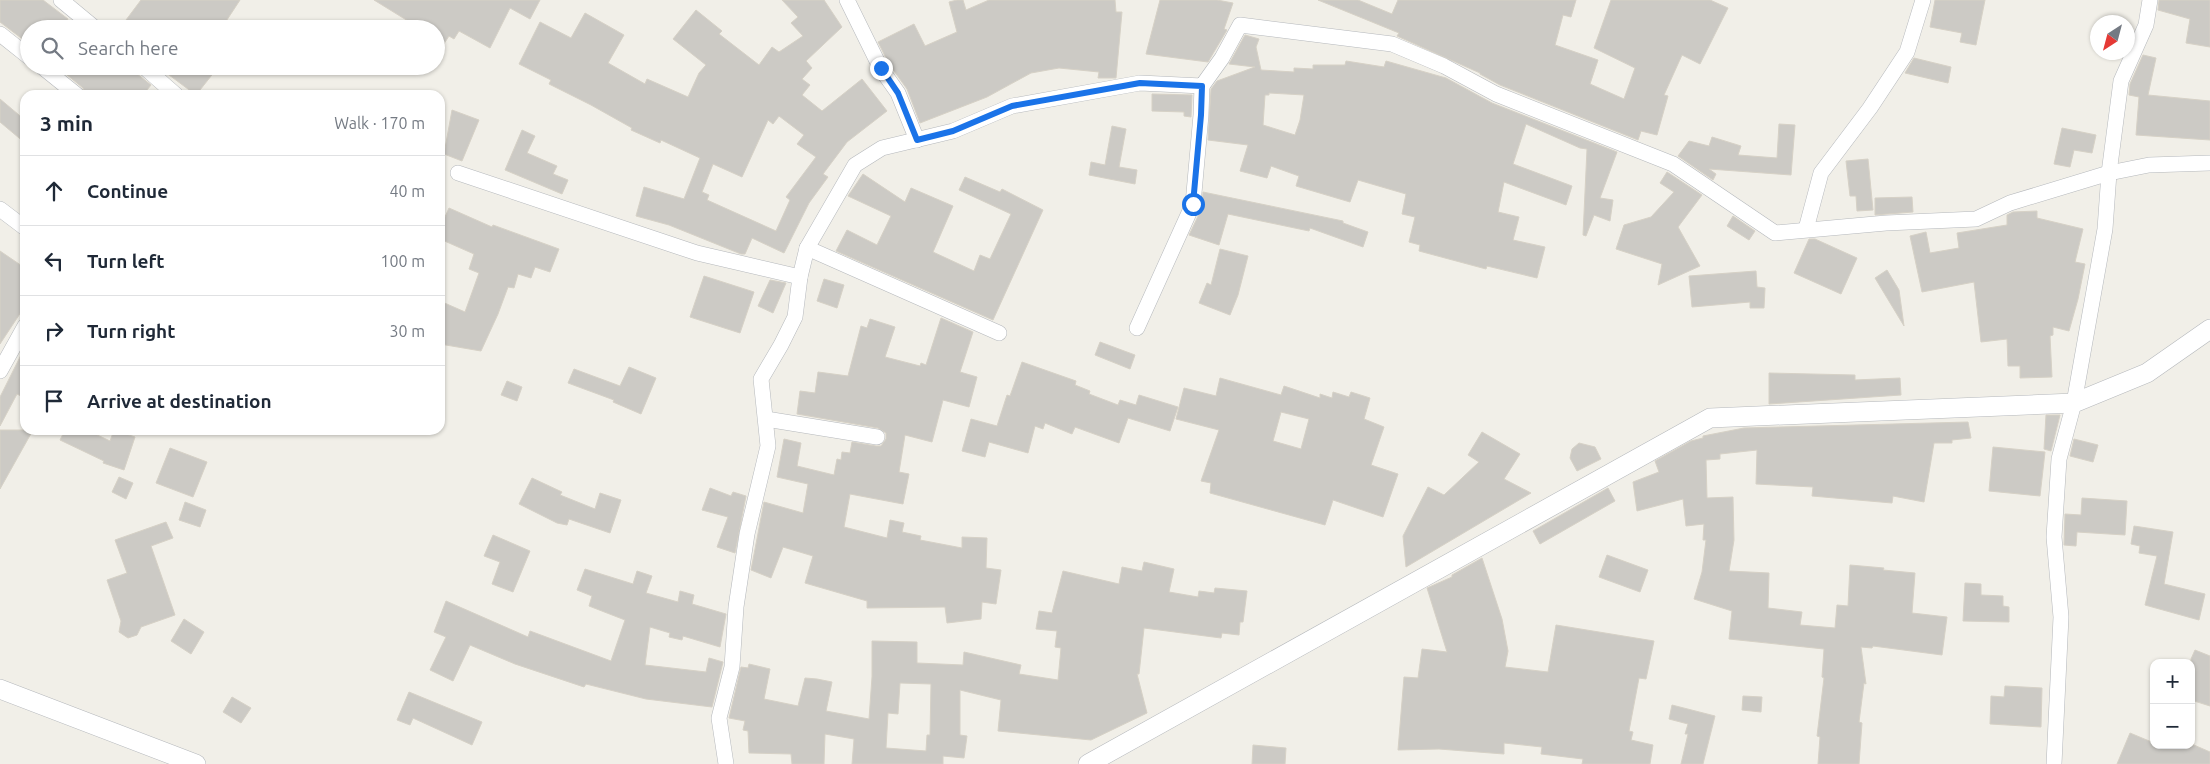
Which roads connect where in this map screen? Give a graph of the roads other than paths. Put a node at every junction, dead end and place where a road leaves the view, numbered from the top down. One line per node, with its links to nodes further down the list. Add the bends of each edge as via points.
1 (61, 0): 5 (street)
2 (847, 0): 13 (street, via 881,68 898,93)
3 (1923, 0): 19 (street, via 1907,52 1821,173)
4 (2150, 0): 16 (street, via 2146,25 2121,81)
5 (85, 20)
6 (0, 34): 7 (street)
7 (20, 50)
8 (52, 75): 11 (street)
9 (153, 75): 12 (street)
10 (1202, 86): 13 (street, via 1140,83 1012,106 953,131); 19 (street, via 1240,25 1392,44 1444,66 1496,94 1673,164 1775,233); 22 (street, via 1193,204)
11 (71, 90)
12 (170, 90)
13 (917, 140): 20 (street, via 882,148 855,165)
14 (2210, 163): 16 (street, via 2149,165)
15 (458, 173): 21 (street, via 697,253)
16 (2110, 173): 19 (street, via 2010,202 1976,219); 27 (street, via 2105,229)
17 (0, 209): 18 (street)
18 (20, 224)
19 (1806, 229)
20 (807, 248): 21 (street); 24 (street)
21 (800, 277): 28 (street, via 795,316 761,379)
22 (1137, 328)
23 (2210, 329): 27 (street, via 2147,373)
24 (1000, 333)
25 (20, 335): 26 (street)
26 (0, 371)
27 (2074, 403): 33 (street, via 1710,418); 34 (street, via 2059,459 2054,537 2061,617)
28 (766, 419): 29 (street); 32 (street, via 768,446 747,534 736,607 732,667 719,718)
29 (877, 437)
30 (0, 689): 31 (street)
31 (196, 764)
32 (726, 764)
33 (1088, 764)
34 (2054, 764)

